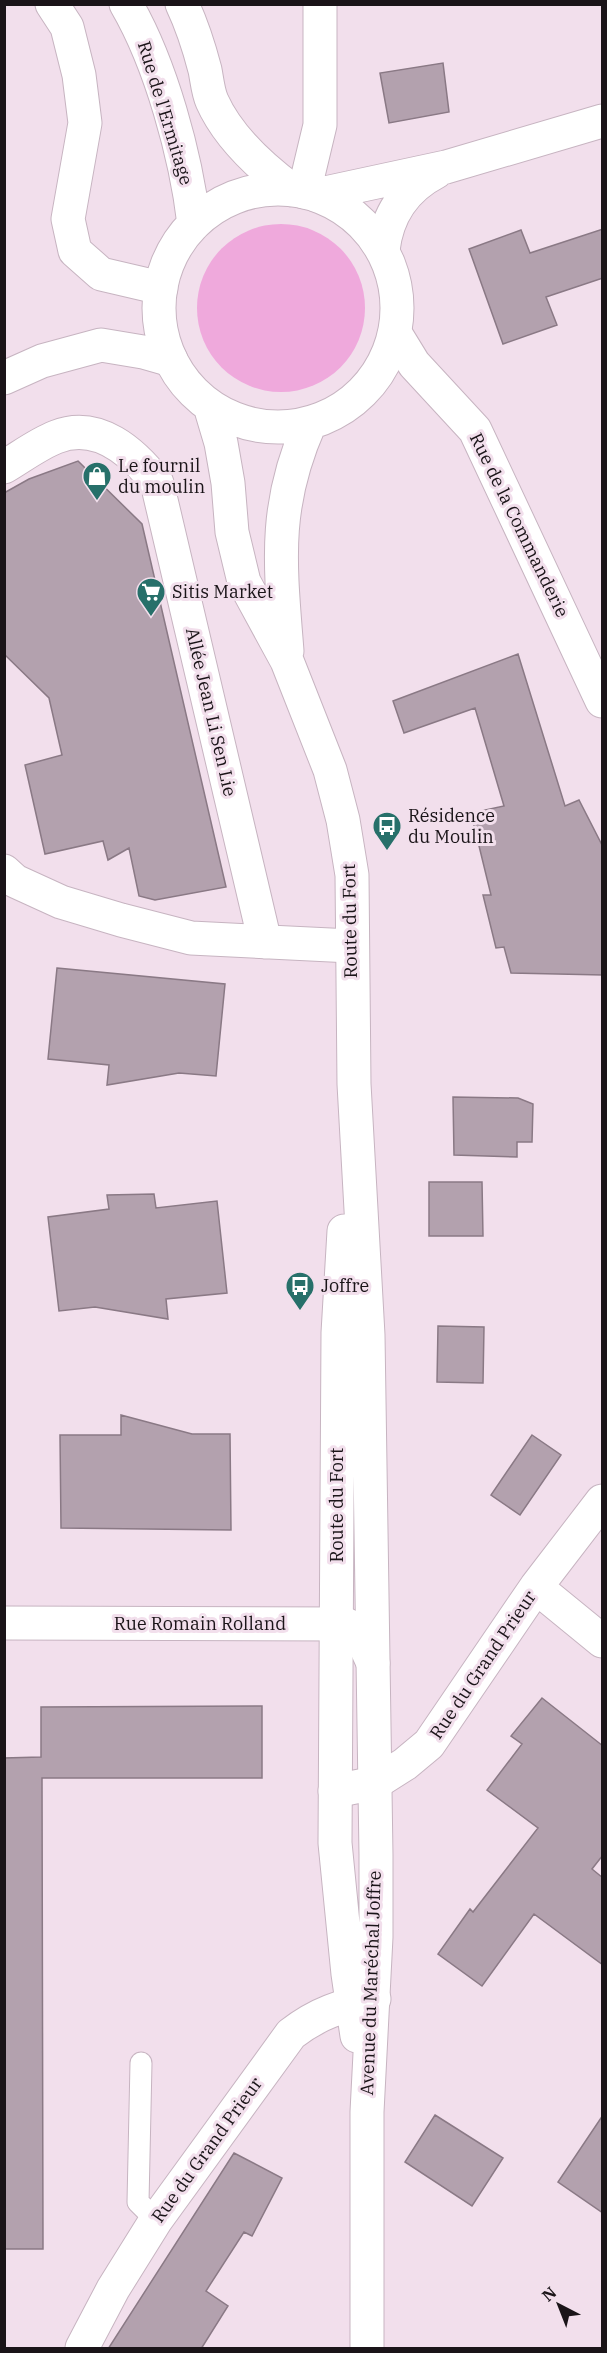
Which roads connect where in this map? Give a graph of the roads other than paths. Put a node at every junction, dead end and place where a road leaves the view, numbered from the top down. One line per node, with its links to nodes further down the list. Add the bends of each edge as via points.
1 (52, 4): 10 (street, via 67,27 85,123 68,219 75,251 100,274)
2 (126, 4): 8 (street, Rue de l'Ermitage, via 146,44 179,144)
3 (182, 4): 7 (street, via 219,115 257,161)
4 (320, 4): 7 (street, via 320,125)
5 (603, 121): 6 (street)
6 (446, 167): 7 (street); 9 (street, via 423,179 397,205 386,229)
7 (304, 192): 8 (street, via 265,189 239,195); 9 (street, via 343,207 365,226)
8 (194, 224): 10 (street, via 167,265)
9 (383, 250): 11 (street, via 394,276 398,304)
10 (161, 288): 12 (street, via 159,313)
11 (395, 333): 15 (street, via 374,380 356,399); 18 (street, Rue de la Commanderie, via 414,364 475,430)
12 (171, 360): 13 (street, via 101,345 42,361); 14 (street, via 187,386)
13 (4, 378)
14 (210, 406): 15 (street, via 248,424 290,427); 17 (street, Route du Fort, via 221,443 232,532 244,582)
15 (310, 423): 17 (street, Route du Fort, via 286,491 280,538)
16 (4, 467): 20 (street, Allée Jean Li Sen Lie, via 58,436 88,432 122,446 157,483)
17 (287, 662): 21 (street, Route du Fort, via 330,770 344,820 352,874)
18 (603, 700)
19 (4, 871): 20 (street, via 15,881 62,902 121,920 191,938)
20 (265, 942): 21 (street)
21 (351, 946): 22 (street, Route du Fort)
22 (354, 1084): 26 (street, Route du Fort, via 338,1333); 28 (street, Route du Fort, via 368,1335)
23 (603, 1501): 24 (street, Rue du Grand Prieur)
24 (536, 1587): 27 (street); 29 (street, Rue du Grand Prieur, via 429,1744)
25 (4, 1623): 26 (street, Rue Romain Rolland)
26 (335, 1624): 28 (street, Rue Romain Rolland, via 358,1630); 30 (street, Route du Fort)
27 (603, 1641)
28 (373, 1663): 29 (street, Route du Fort)
29 (375, 1783): 30 (street, Rue du Grand Prieur); 31 (street, Route du Fort)
30 (335, 1791): 32 (street, Route du Fort)
31 (376, 1855): 33 (street, Avenue du Maréchal Joffre)
32 (343, 1926): 33 (street, Avenue du Maréchal Joffre)
33 (363, 2001): 35 (street, Rue du Grand Prieur, via 311,2019 291,2034); 37 (street, Avenue du Maréchal Joffre)
34 (141, 2063): 35 (lane, via 138,2202)
35 (156, 2220): 36 (street, Rue du Grand Prieur)
36 (82, 2349)
37 (367, 2349)

